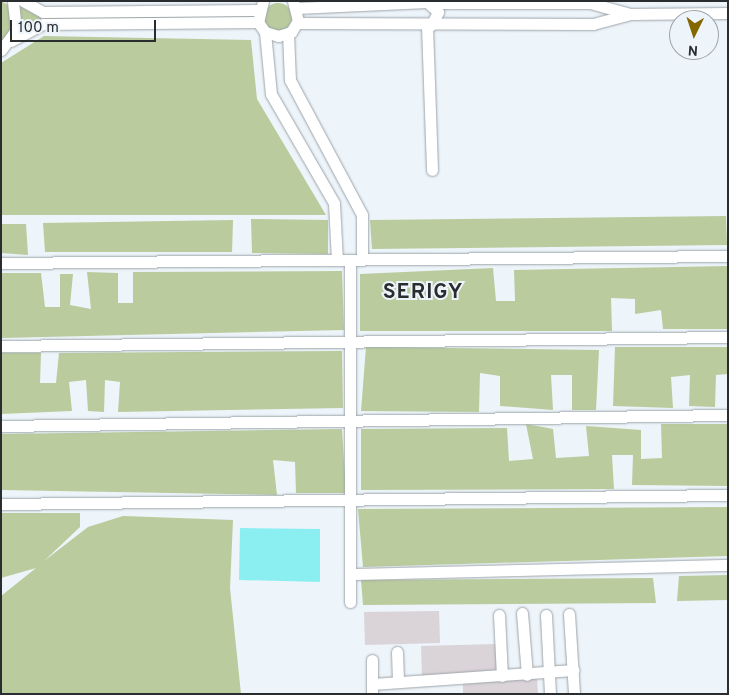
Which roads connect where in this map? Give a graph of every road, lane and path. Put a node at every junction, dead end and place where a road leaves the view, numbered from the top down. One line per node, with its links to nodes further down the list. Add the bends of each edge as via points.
1 (12, 1): 14 (street, via 18,19)
2 (23, 1): 6 (street, via 43,12)
3 (427, 2): 4 (street); 5 (street); 11 (street, via 438,12); 11 (street, via 415,16)
4 (594, 4): 7 (street); 10 (street, via 598,17)
5 (295, 5): 9 (street)
6 (260, 11): 12 (street); 14 (street, via 43,24)
7 (630, 14): 8 (street); 10 (street)
8 (669, 14)
9 (297, 23): 11 (street); 13 (street)
10 (593, 24): 11 (street)
11 (427, 26): 16 (street)
12 (265, 32): 13 (street, via 278,36); 18 (street, via 270,94 334,203)
13 (288, 33): 19 (street, via 290,80 362,215)
14 (11, 41): 15 (street)
15 (1, 50)
16 (432, 170)
17 (728, 256): 19 (street)
18 (337, 260): 19 (street); 20 (street)
19 (356, 260): 22 (street)
20 (1, 263)
21 (728, 337): 22 (street)
22 (350, 342): 23 (street); 25 (street)
23 (1, 346)
24 (728, 415): 25 (street)
25 (350, 421): 26 (street); 28 (street)
26 (1, 426)
27 (728, 496): 28 (street)
28 (350, 500): 29 (street); 31 (street)
29 (1, 504)
30 (728, 565): 31 (street)
31 (350, 574): 32 (street)
32 (350, 602)
33 (522, 613): 41 (street)
34 (569, 614): 39 (street)
35 (499, 615): 42 (street)
36 (546, 615): 40 (street)
37 (397, 652): 43 (street)
38 (372, 660): 44 (street)
39 (574, 670): 40 (street); 46 (street)
40 (549, 672): 41 (street); 45 (street)
41 (526, 675): 42 (street)
42 (502, 676): 43 (street)
43 (398, 682): 44 (street)
44 (372, 689)
45 (550, 694)
46 (574, 694)

